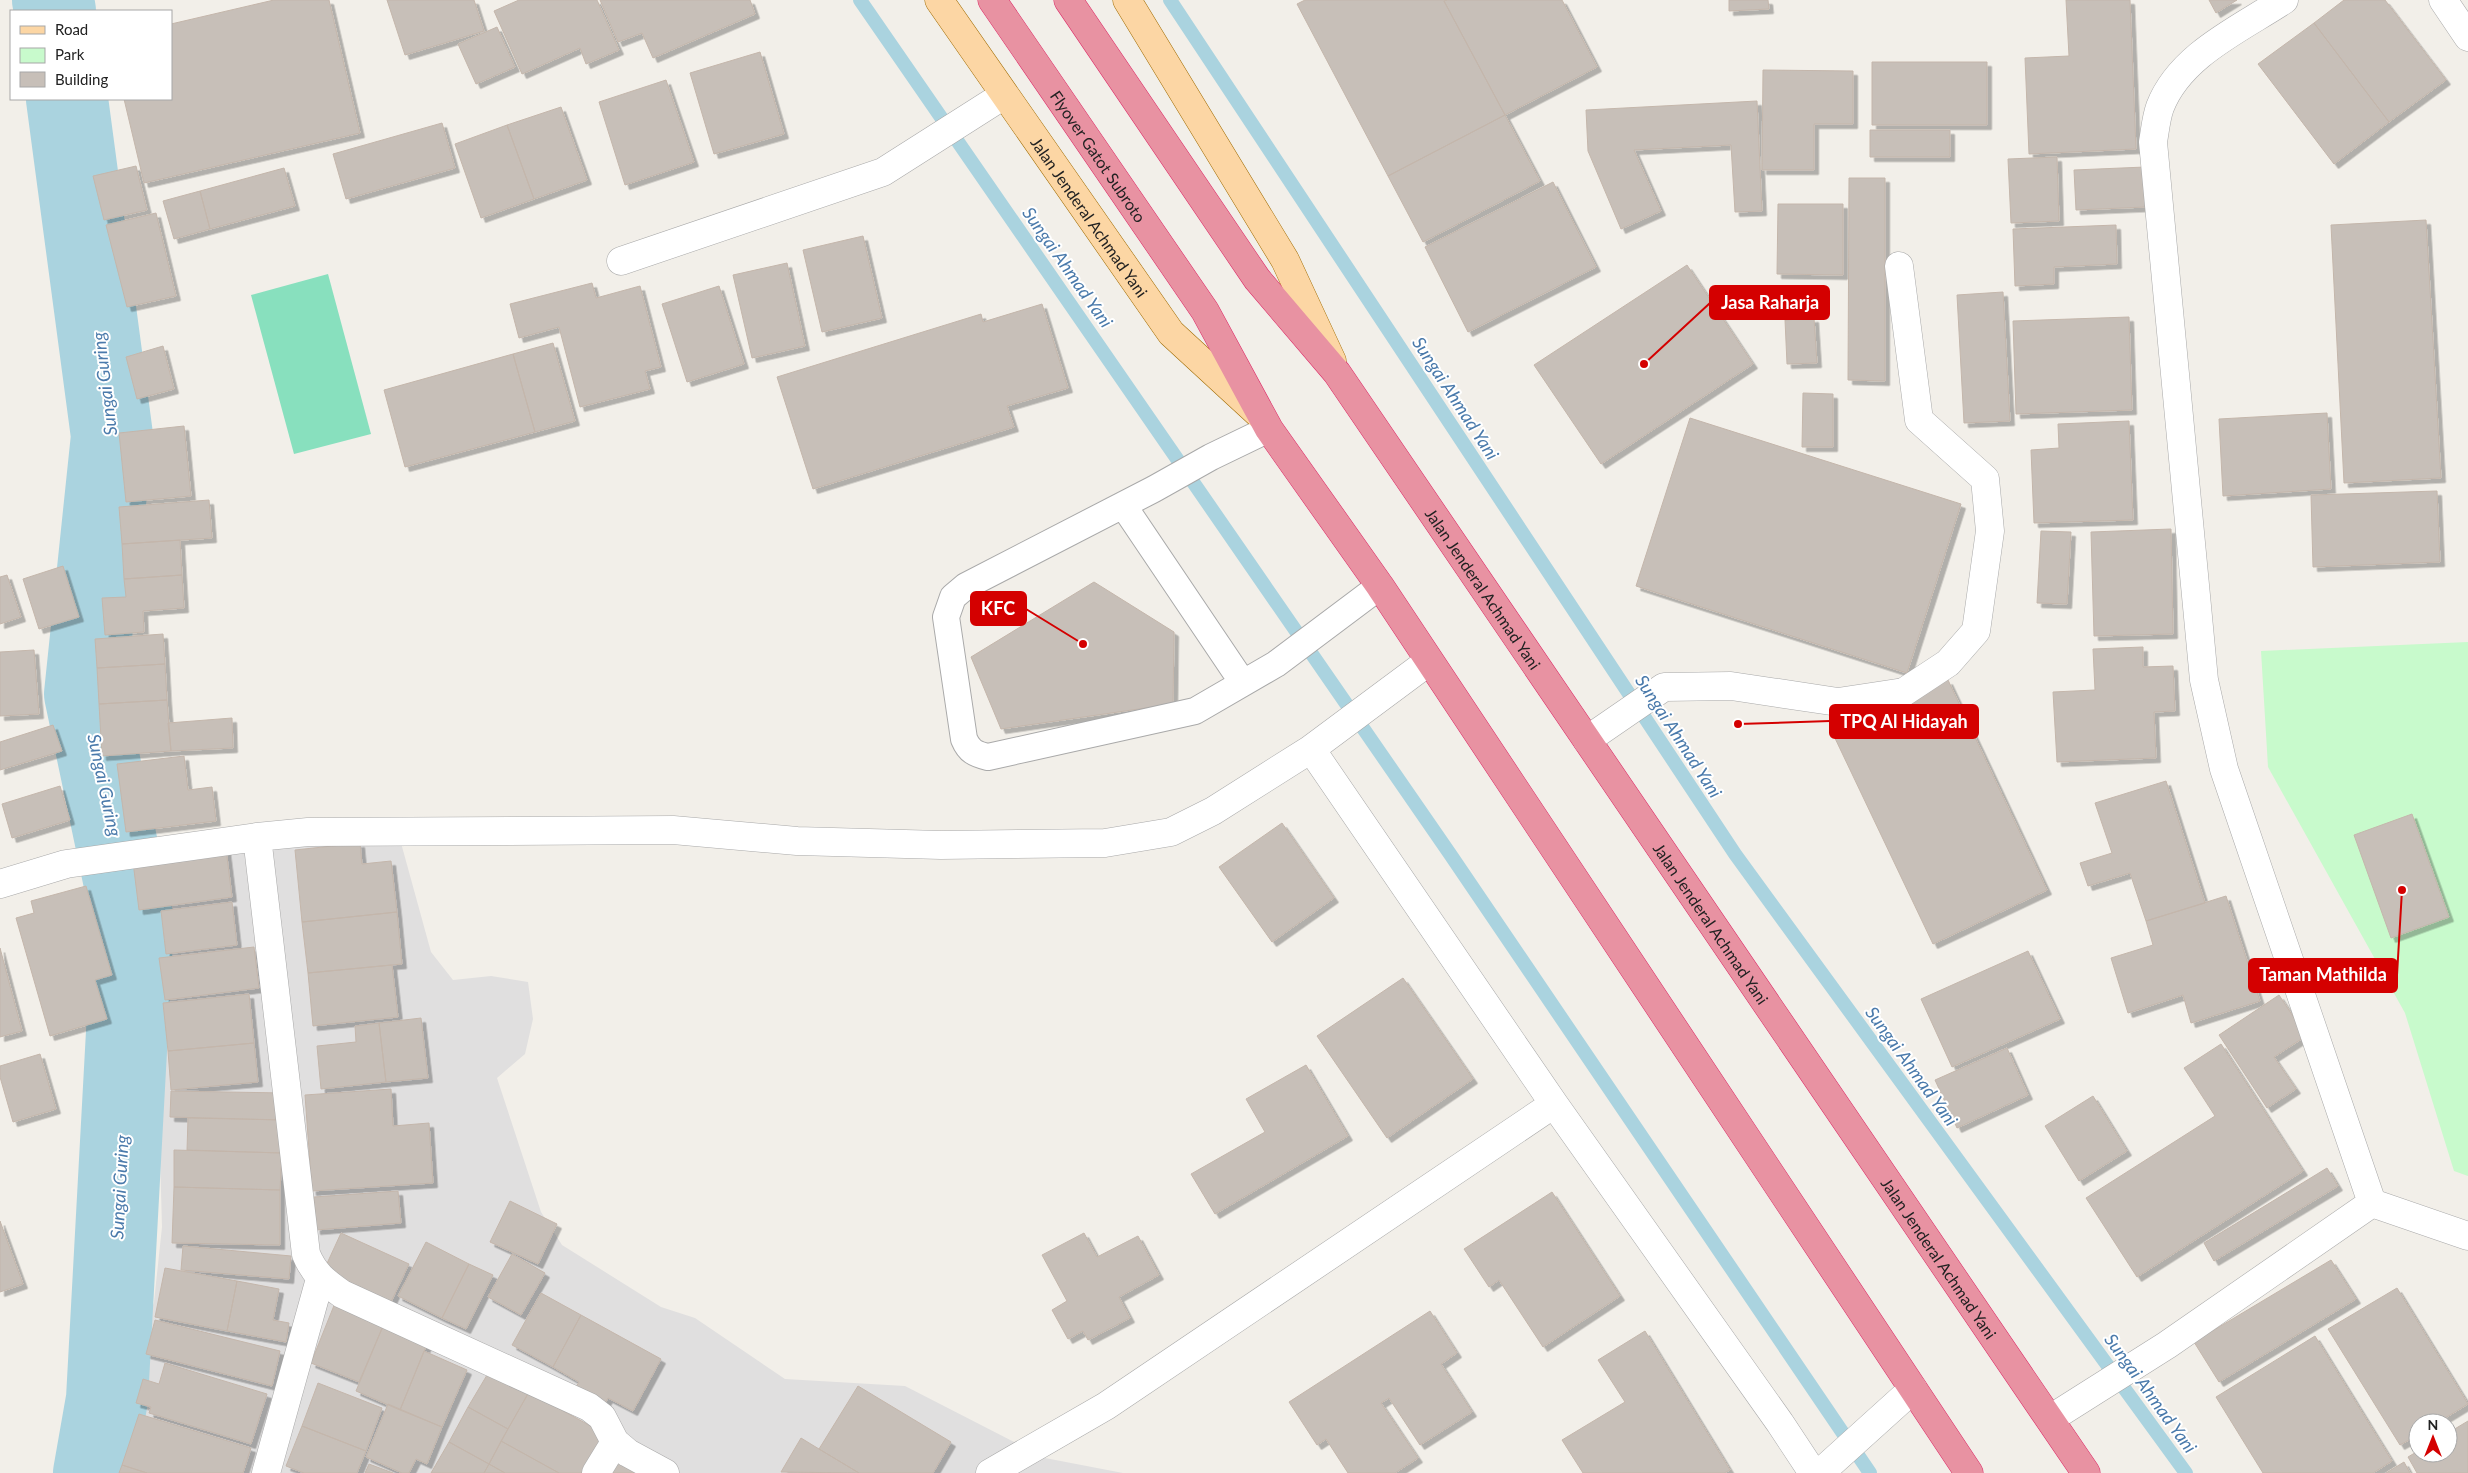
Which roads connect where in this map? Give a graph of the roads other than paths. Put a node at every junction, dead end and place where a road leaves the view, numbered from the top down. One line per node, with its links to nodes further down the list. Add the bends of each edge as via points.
1 (938, 0): 8 (main road, Jalan Jenderal Achmad Yani)
2 (992, 0): 11 (highway, Flyover Gatot Subroto)
3 (1068, 0): 12 (highway, Jalan Jenderal Achmad Yani, via 1257,279)
4 (1127, 0): 12 (main road, Jalan Jenderal Achmad Yani, via 1285,260)
5 (2284, 0): 23 (street, via 2200,54 2173,82 2159,108 2153,142 2204,680 2224,769)
6 (2443, 0): 7 (street)
7 (2468, 36)
8 (1004, 95): 9 (street, via 883,172); 13 (main road, Jalan Jenderal Achmad Yani, via 1171,333)
9 (621, 261)
10 (1899, 266): 18 (street, via 1919,420 1985,479 1990,531 1976,631 1948,663 1904,692 1838,702 1731,686 1664,687)
11 (1205, 310): 13 (highway, Jalan Jenderal Achmad Yani)
12 (1337, 373): 18 (highway, Jalan Jenderal Achmad Yani)
13 (1265, 422): 14 (lane, via 1211,457); 15 (highway, Jalan Jenderal Achmad Yani)
14 (1123, 505): 17 (lane); 17 (lane, via 966,586 953,597 946,617 968,748 988,757 1196,711)
15 (1380, 586): 16 (highway, Jalan Jenderal Achmad Yani); 17 (lane, via 1276,664)
16 (1428, 662): 19 (street); 26 (highway, Jalan Jenderal Achmad Yani)
17 (1244, 683)
18 (1587, 740): 27 (highway, Jalan Jenderal Achmad Yani)
19 (1320, 743): 20 (street, via 1213,810 1171,832 1105,843 932,845 797,841 673,830 308,832); 22 (street)
20 (258, 837): 21 (street, via 66,864); 25 (street, via 306,1254)
21 (0, 884)
22 (1554, 1104): 32 (street, via 1106,1406); 33 (street)
23 (2372, 1203): 24 (street); 27 (street, via 2167,1345)
24 (2468, 1236)
25 (320, 1279): 28 (street, via 342,1294 589,1407 602,1417); 29 (street)
26 (1913, 1388): 34 (street); 35 (highway, Jalan Jenderal Achmad Yani)
27 (2050, 1419): 36 (highway, Jalan Jenderal Achmad Yani)
28 (614, 1442): 30 (street); 31 (street)
29 (266, 1473)
30 (596, 1473)
31 (665, 1473)
32 (990, 1473)
33 (1812, 1473)
34 (1820, 1473)
35 (1969, 1473)
36 (2086, 1473)

